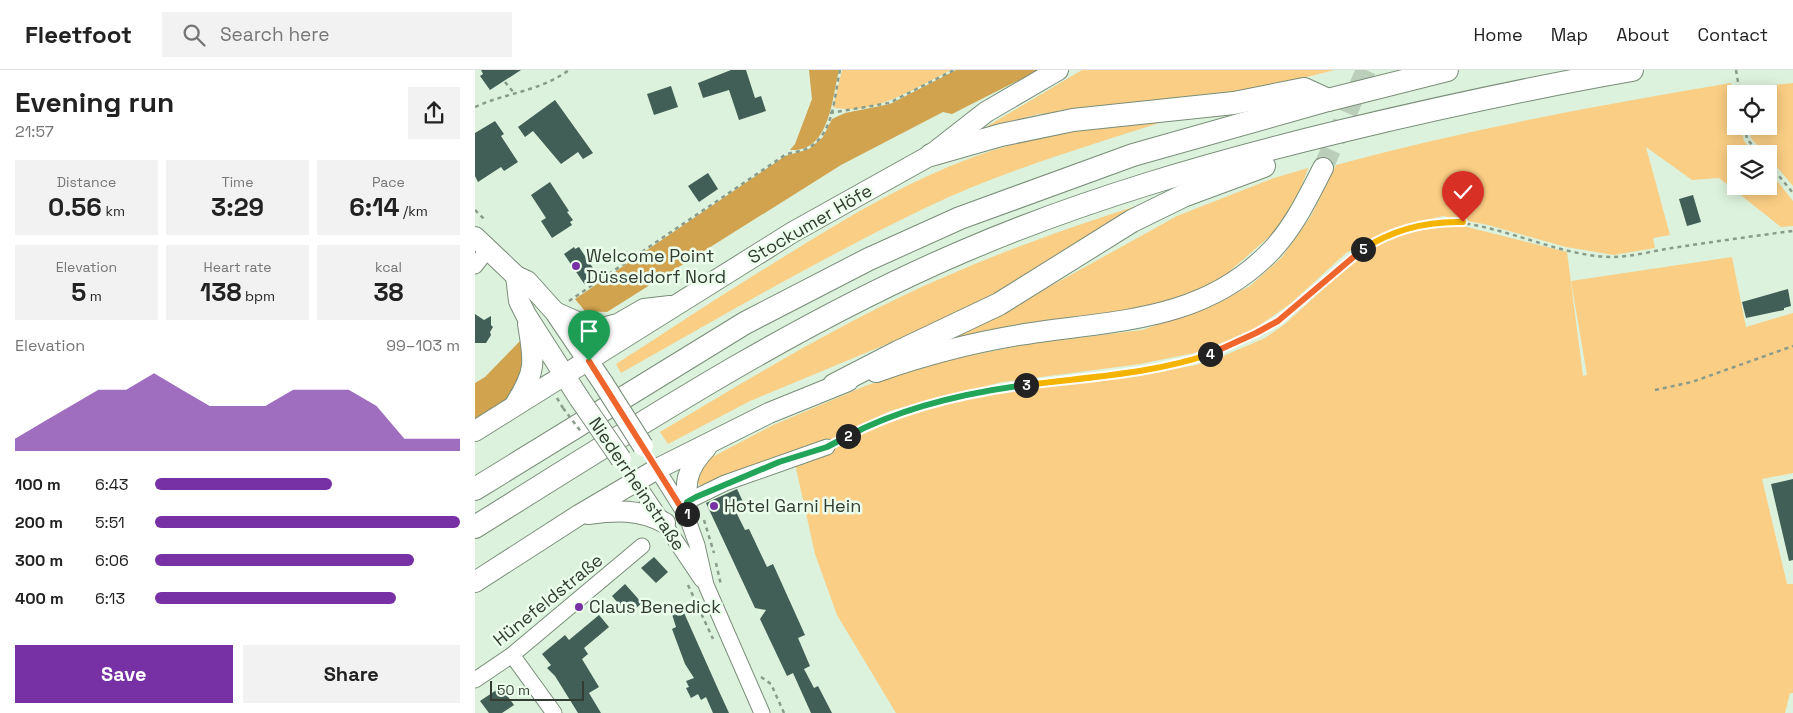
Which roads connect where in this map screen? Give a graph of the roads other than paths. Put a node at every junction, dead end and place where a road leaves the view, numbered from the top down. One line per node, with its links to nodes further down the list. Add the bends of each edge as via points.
1 (1058, 70): 6 (main road, Stockumer Höfe, via 986,112)
2 (1447, 70): 4 (highway)
3 (1633, 70): 5 (highway)
4 (1329, 100): 6 (highway, via 1304,89 1234,103 1073,120 1001,135); 23 (highway, via 1133,155 960,218 894,247 745,324)
5 (1411, 114): 16 (highway, via 1366,135 1251,169 1183,196 1132,222 999,304); 27 (highway, via 1173,177 1034,223 963,251 868,295 735,366)
6 (931, 155): 11 (main road, Stockumer Höfe, via 793,232)
7 (1323, 168): 16 (main road, via 1304,205 1271,251 1225,288 1196,302 1138,320 1019,335 970,345 910,360)
8 (482, 243): 9 (street); 10 (main road, Niederrheinstraße)
9 (475, 266)
10 (516, 276): 12 (main road, Niederrheinstraße); 13 (main road, Niederrheinstraße, via 519,301)
11 (677, 305): 12 (main road, via 644,309 618,324 602,328 586,326); 14 (main road, Stockumer Höfe)
12 (560, 308): 14 (main road, Niederrheinstraße)
13 (526, 315): 15 (main road, Niederrheinstraße); 17 (main road, via 533,368 529,383)
14 (589, 361): 15 (main road, Stockumer Höfe); 21 (main road, Niederrheinstraße, bridge)
15 (565, 375): 17 (main road, Stockumer Höfe); 22 (main road, Niederrheinstraße, bridge, via 571,403 621,459)
16 (834, 385): 19 (main road)
17 (514, 407): 18 (main road, Stockumer Höfe)
18 (475, 431)
19 (712, 442): 21 (main road); 24 (main road, via 695,459 687,474)
20 (827, 447): 24 (street, via 725,483)
21 (657, 469): 22 (main road); 24 (street, Niederrheinstraße)
22 (636, 482): 25 (main road); 26 (street, Niederrheinstraße)
23 (475, 489)
24 (687, 509): 30 (street, Niederrheinstraße)
25 (579, 515): 26 (main road, via 635,512); 29 (main road)
26 (665, 523): 30 (street, Niederrheinstraße)
27 (475, 527)
28 (642, 546): 31 (street, Hünefeldstraße)
29 (475, 582)
30 (706, 585): 34 (street, Niederrheinstraße)
31 (512, 655): 32 (street, Hünefeldstraße); 33 (street)
32 (475, 680)
33 (554, 713)
34 (763, 713)

